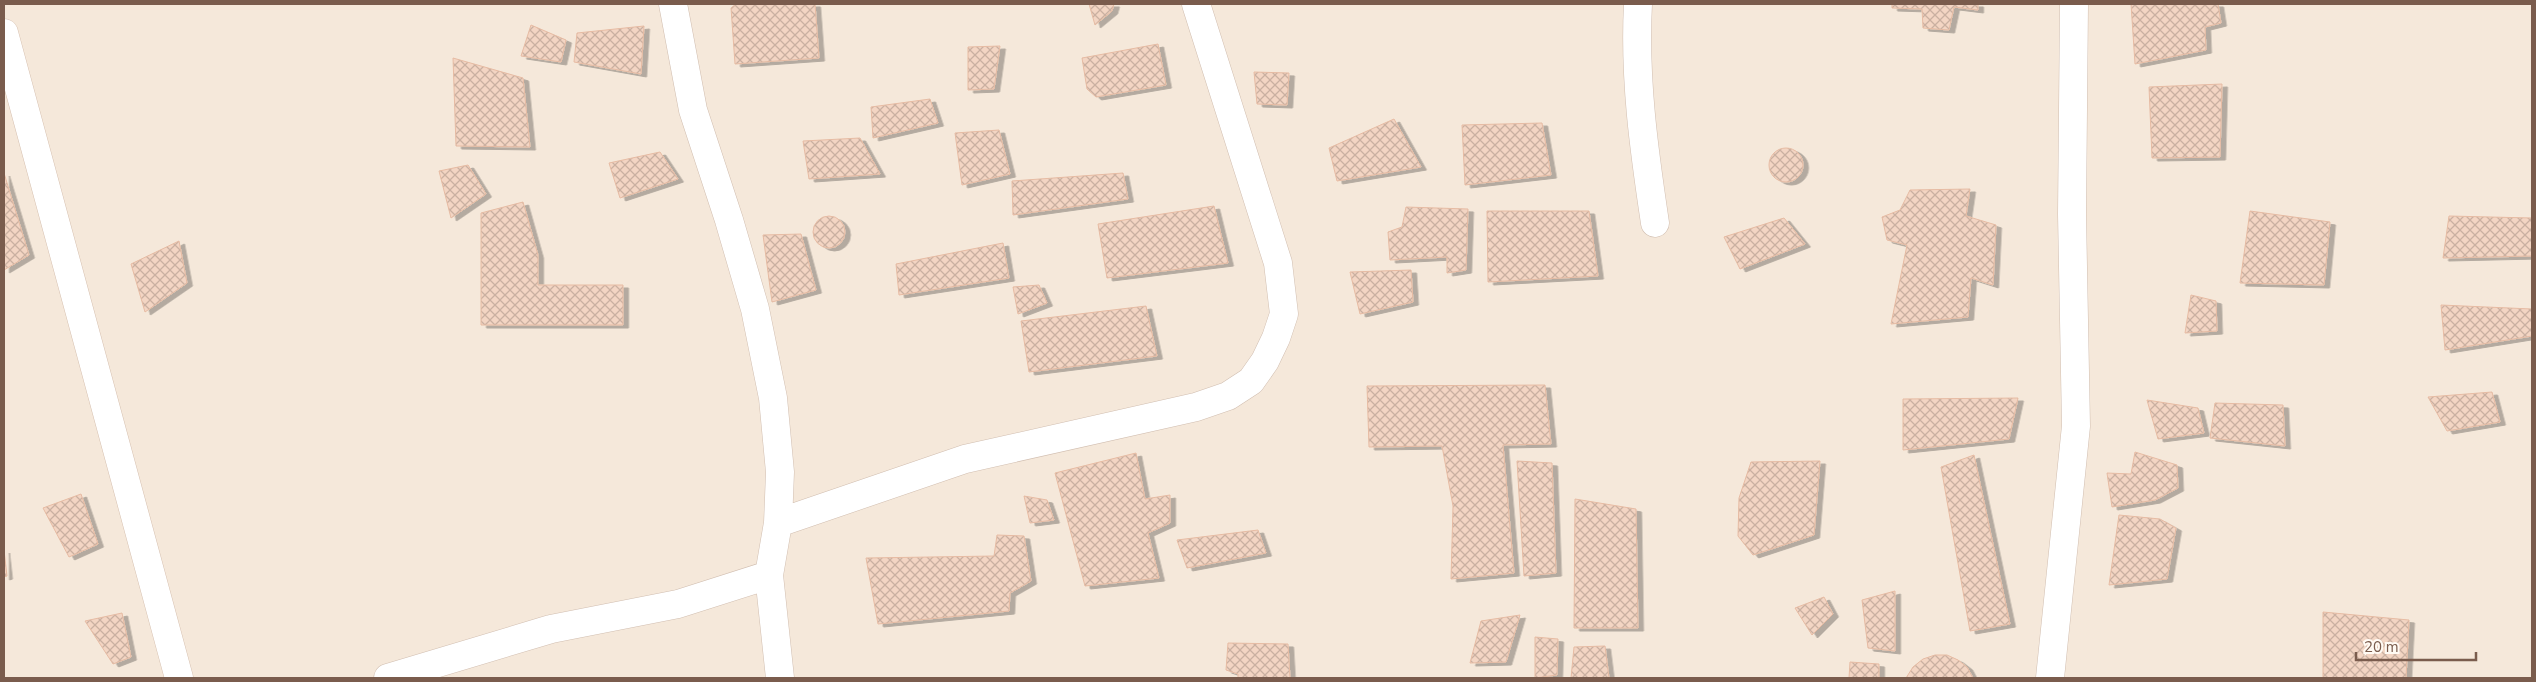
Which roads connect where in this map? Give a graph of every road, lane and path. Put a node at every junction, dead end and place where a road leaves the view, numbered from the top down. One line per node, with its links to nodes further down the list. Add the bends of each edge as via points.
1 (673, 4): 7 (street, via 693,110 730,220 755,309 774,398 780,472)
2 (1196, 4): 7 (street, via 1278,263 1284,314 1265,361 1251,381 1228,396 1196,406 966,459)
3 (1638, 4): 6 (street, via 1635,45 1640,121)
4 (2074, 4): 12 (street, via 2072,214 2076,426)
5 (4, 33): 9 (street)
6 (1655, 223)
7 (778, 523): 8 (street)
8 (769, 574): 10 (street, via 678,604 551,629); 11 (street)
9 (179, 678)
10 (388, 678)
11 (780, 678)
12 (2050, 678)

